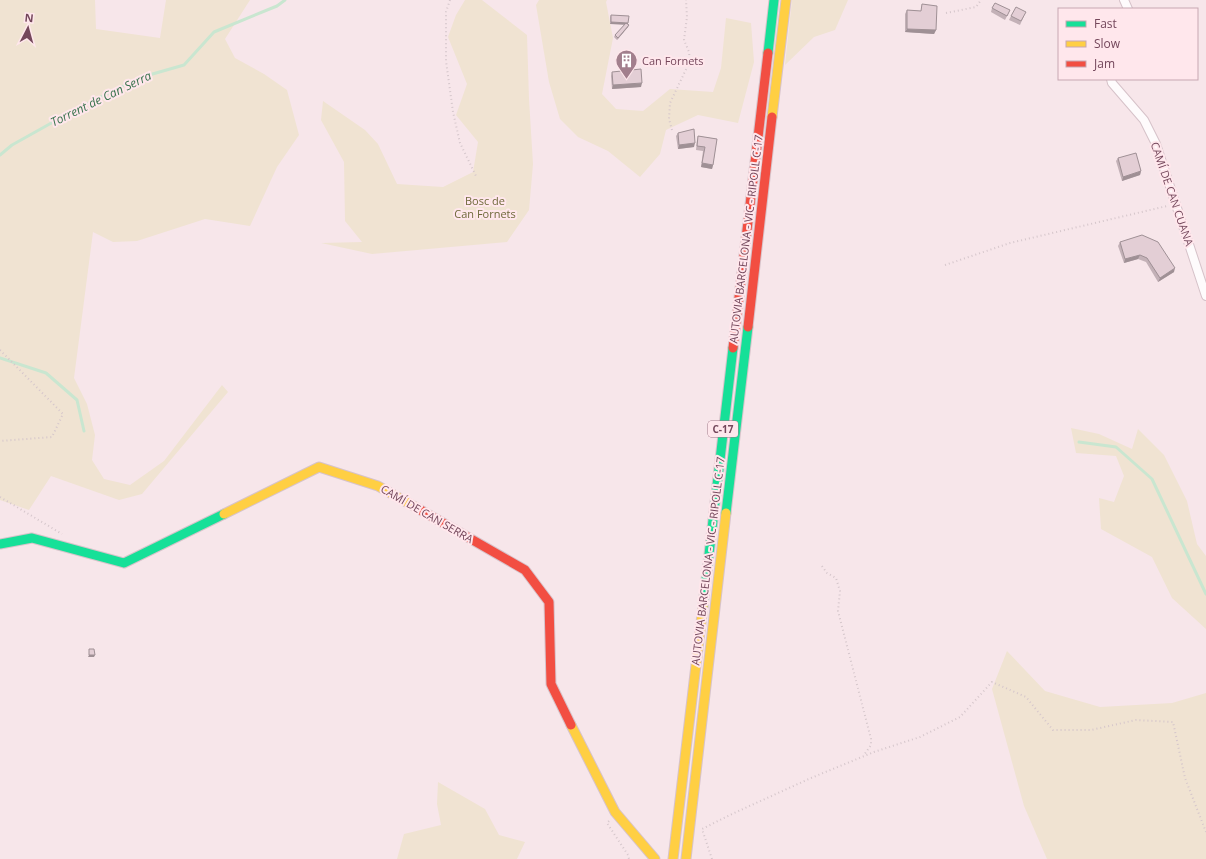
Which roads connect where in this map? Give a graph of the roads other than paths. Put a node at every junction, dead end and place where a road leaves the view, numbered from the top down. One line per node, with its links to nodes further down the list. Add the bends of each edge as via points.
1 (774, 0): 7 (main road, AUTOVIA BARCELONA - VIC - RIPOLL C-17 / C-17)
2 (786, 0): 8 (main road, AUTOVIA BARCELONA - VIC - RIPOLL C-17 / C-17)
3 (1111, 80): 4 (street, CAMÍ DE CAN CUANA, via 1144,120 1156,144)
4 (1206, 296)
5 (0, 544): 6 (main road, CAMÍ DE CAN SERRA, via 32,538 124,563 319,467 378,486 525,570 549,602 552,684 615,812)
6 (655, 859)
7 (673, 859)
8 (686, 859)

